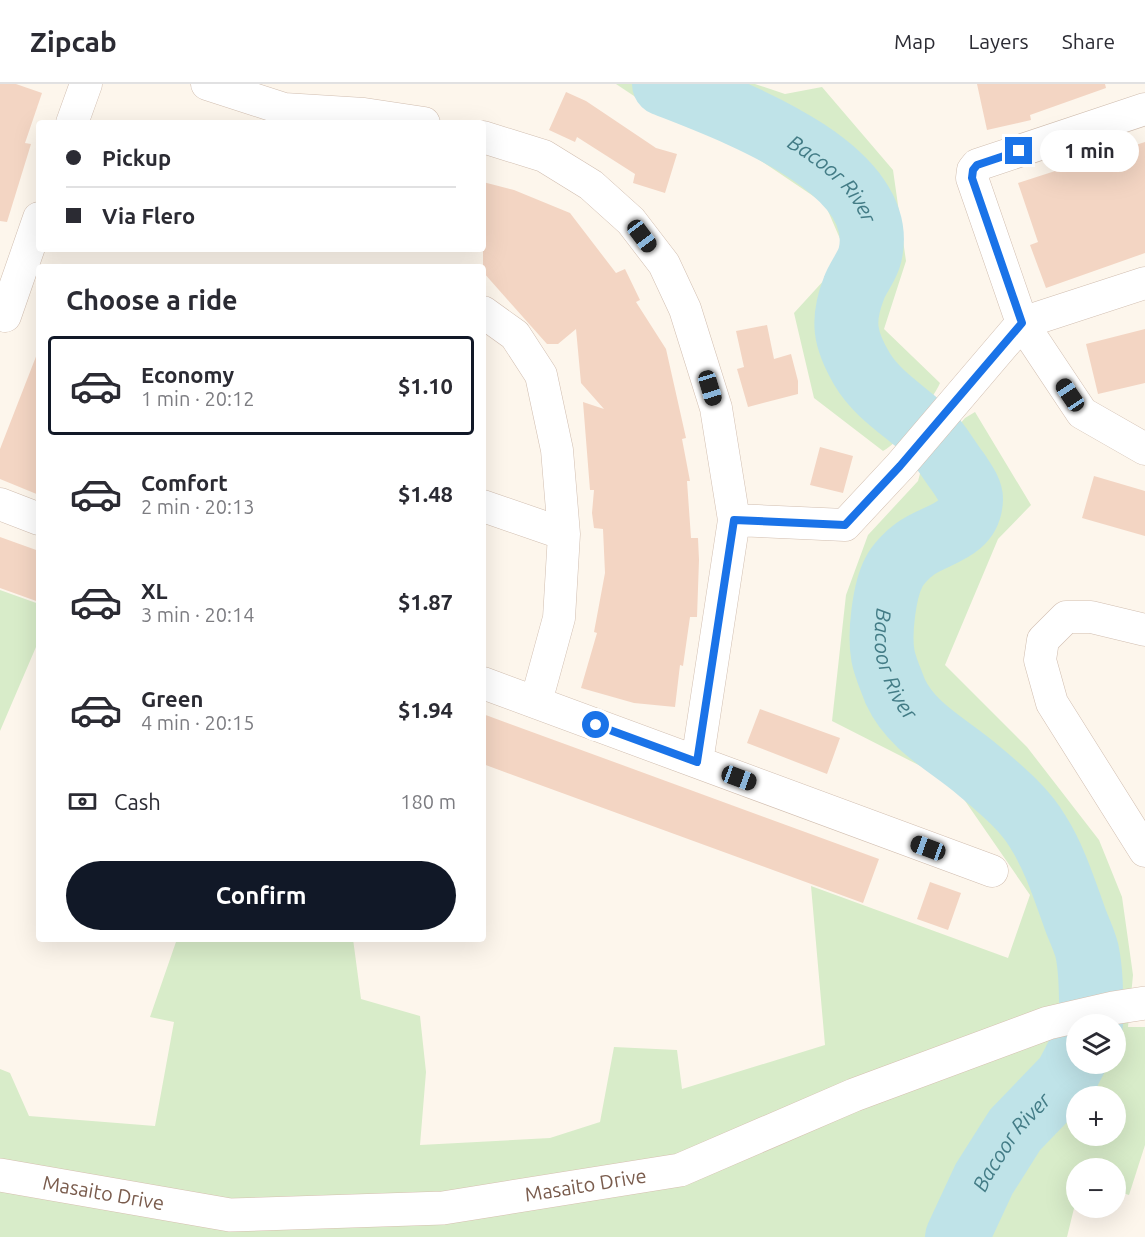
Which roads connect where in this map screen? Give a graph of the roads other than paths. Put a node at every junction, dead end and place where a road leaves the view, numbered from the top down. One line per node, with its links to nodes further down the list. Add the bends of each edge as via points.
1 (86, 84): 4 (street)
2 (207, 84): 5 (street, via 284,109)
3 (1145, 109): 11 (street, via 977,165 973,170 972,178)
4 (73, 120)
5 (404, 120)
6 (486, 138): 16 (street, via 544,156 591,185 631,221 664,264 685,309 716,408)
7 (36, 226): 10 (street)
8 (1145, 283): 11 (street)
9 (486, 314): 17 (street, via 516,335 541,375 557,450)
10 (2, 320)
11 (1022, 323): 12 (street, via 1082,413); 16 (street, via 845,525)
12 (1145, 449)
13 (0, 504): 15 (street)
14 (486, 507): 17 (street)
15 (36, 518)
16 (734, 520): 21 (street)
17 (564, 534): 20 (street, via 559,618)
18 (1145, 630): 22 (street, via 1091,617 1066,617 1043,640 1040,660 1052,702)
19 (486, 684): 20 (street)
20 (536, 702): 21 (street)
21 (697, 762): 23 (street)
22 (1145, 850)
23 (992, 871)
24 (1145, 1003): 25 (street, Masaito Drive, via 1048,1023 854,1095 680,1170 443,1208 230,1215)
25 (0, 1175)

